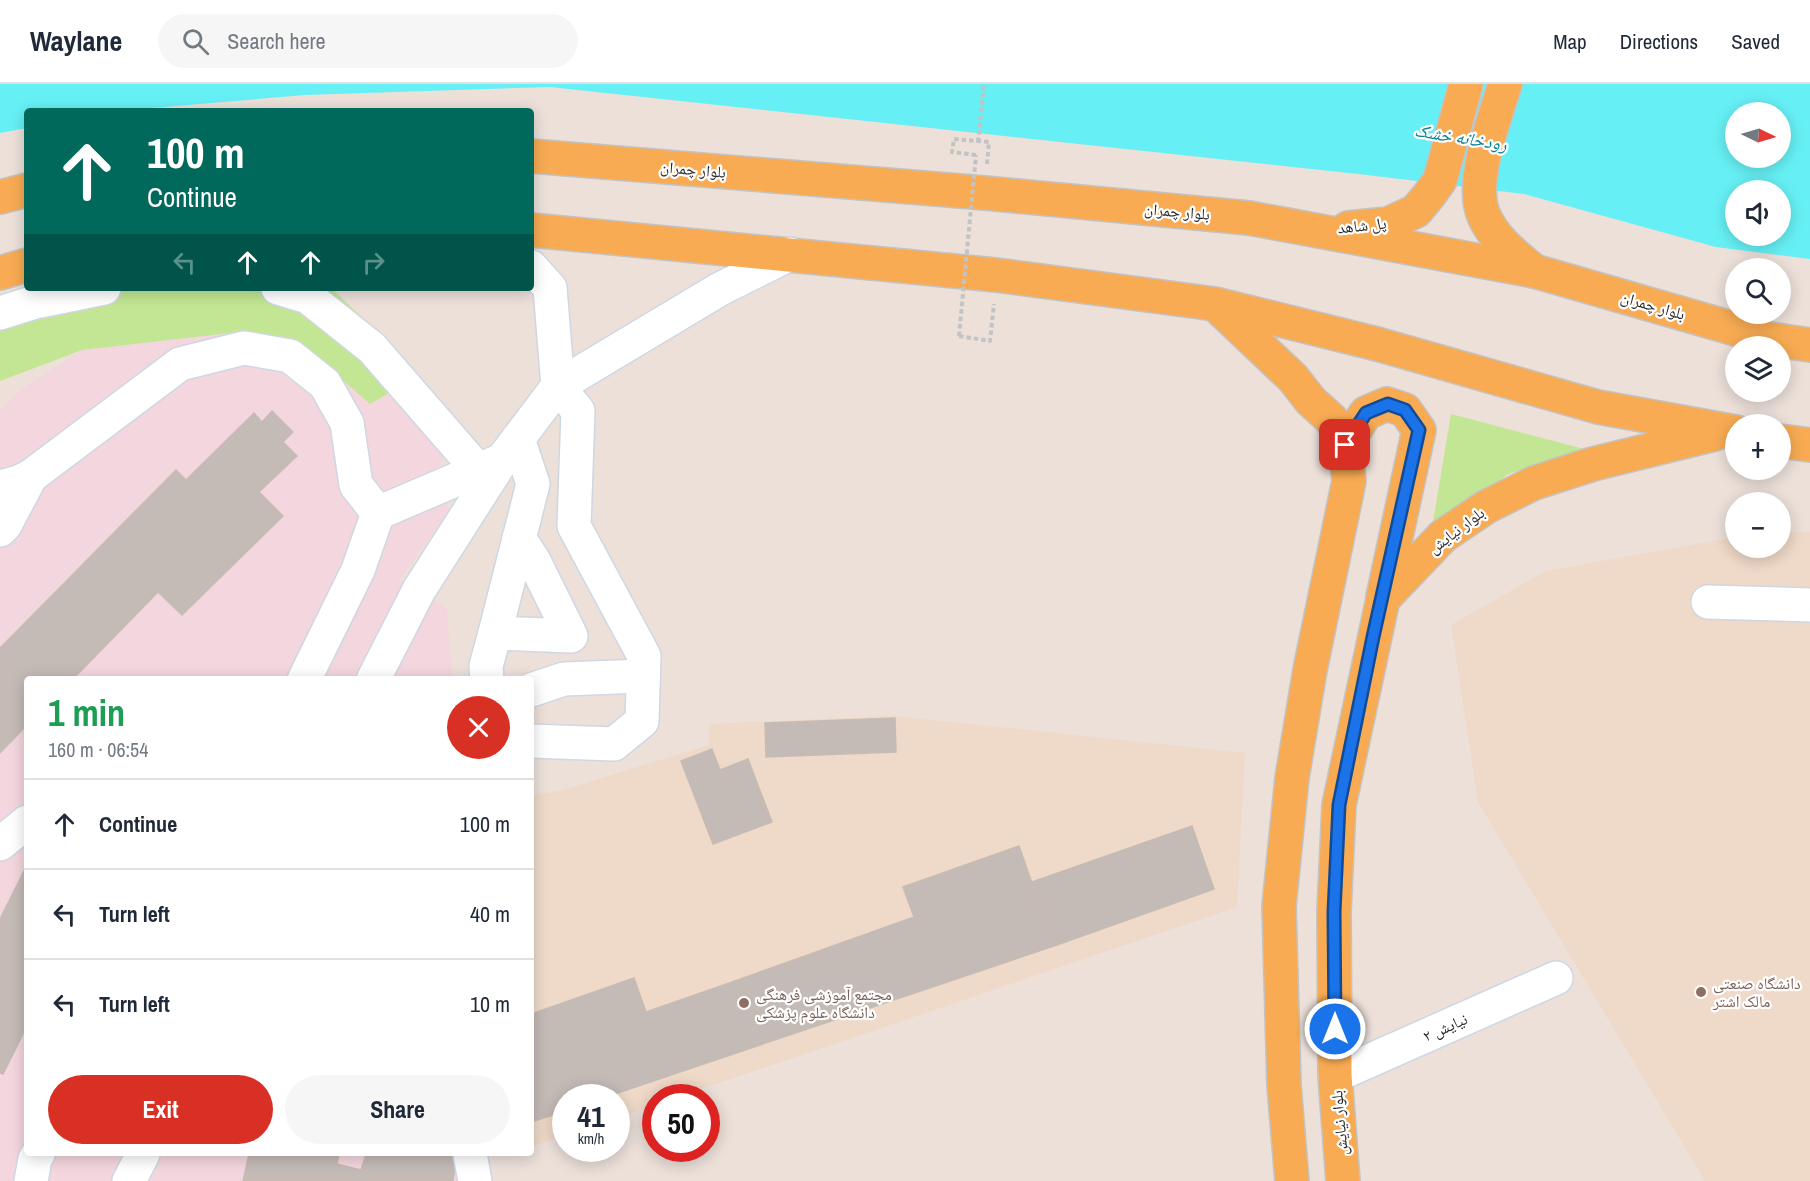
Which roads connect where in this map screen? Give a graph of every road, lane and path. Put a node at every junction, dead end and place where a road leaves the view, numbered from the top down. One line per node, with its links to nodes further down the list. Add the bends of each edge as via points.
1 (984, 84): 18 (path, bridge, via 978,141 954,139 952,152 976,155 959,336)
2 (1466, 84): 7 (main road, پل شاهد, via 1440,180 1416,211 1388,224)
3 (1505, 84): 12 (main road, via 1479,177 1479,201 1484,217 1500,241)
4 (534, 156): 7 (main road, بلوار چمران, via 1215,214)
5 (24, 191): 6 (main road)
6 (0, 197)
7 (1310, 229): 12 (main road, بلوار چمران)
8 (534, 230): 9 (main road)
9 (790, 254): 16 (main road, via 1055,282); 20 (street, via 720,288)
10 (24, 266): 13 (main road)
11 (534, 270): 20 (street, via 550,288)
12 (1534, 271): 19 (main road, بلوار چمران, via 1770,339)
13 (0, 273)
14 (89, 291): 17 (street)
15 (288, 291): 26 (street, via 308,297)
16 (1215, 304): 21 (main road, via 1377,344 1598,407); 24 (main road, via 1332,420)
17 (0, 313)
18 (990, 341)
19 (1810, 345)
20 (558, 386): 26 (street); 39 (street, via 578,411 574,526 644,656)
21 (1725, 430)
22 (1725, 432): 32 (main road, بلوار نیایش, via 1593,464 1534,483 1486,507 1443,536)
23 (1791, 442): 25 (main road)
24 (1345, 445): 32 (main road, via 1366,413 1388,404 1405,410 1419,430); 42 (main road, via 1349,481)
25 (1810, 445)
26 (499, 456): 29 (street); 31 (street, via 533,484); 37 (street, via 419,590)
27 (31, 476): 28 (street); 29 (street, via 180,364 244,348 290,356 325,384 347,423 356,484); 30 (street)
28 (0, 487)
29 (378, 513): 36 (street, via 358,570)
30 (0, 530)
31 (519, 538): 35 (street); 35 (street, via 571,636)
32 (1383, 599): 43 (main road, بلوار نیایش)
33 (1708, 602): 34 (street)
34 (1810, 605)
35 (495, 633): 38 (street, via 486,666)
36 (306, 676)
37 (375, 676)
38 (487, 676)
39 (643, 676): 40 (street, via 564,680); 41 (street, via 642,721 614,744)
40 (534, 689)
41 (534, 741)
42 (1292, 778): 43 (main road); 54 (main road, via 1279,906 1284,1084)
43 (1344, 783): 47 (main road, بلوار نیایش, via 1339,805 1334,912)
44 (24, 824): 45 (street)
45 (0, 844)
46 (1556, 978): 47 (street, نیایش ۲)
47 (1335, 1076): 55 (main road, بلوار نیایش)
48 (37, 1156): 51 (street)
49 (141, 1156): 52 (street)
50 (470, 1156): 53 (street)
51 (31, 1181)
52 (129, 1181)
53 (475, 1181)
54 (1292, 1181)
55 (1343, 1181)

